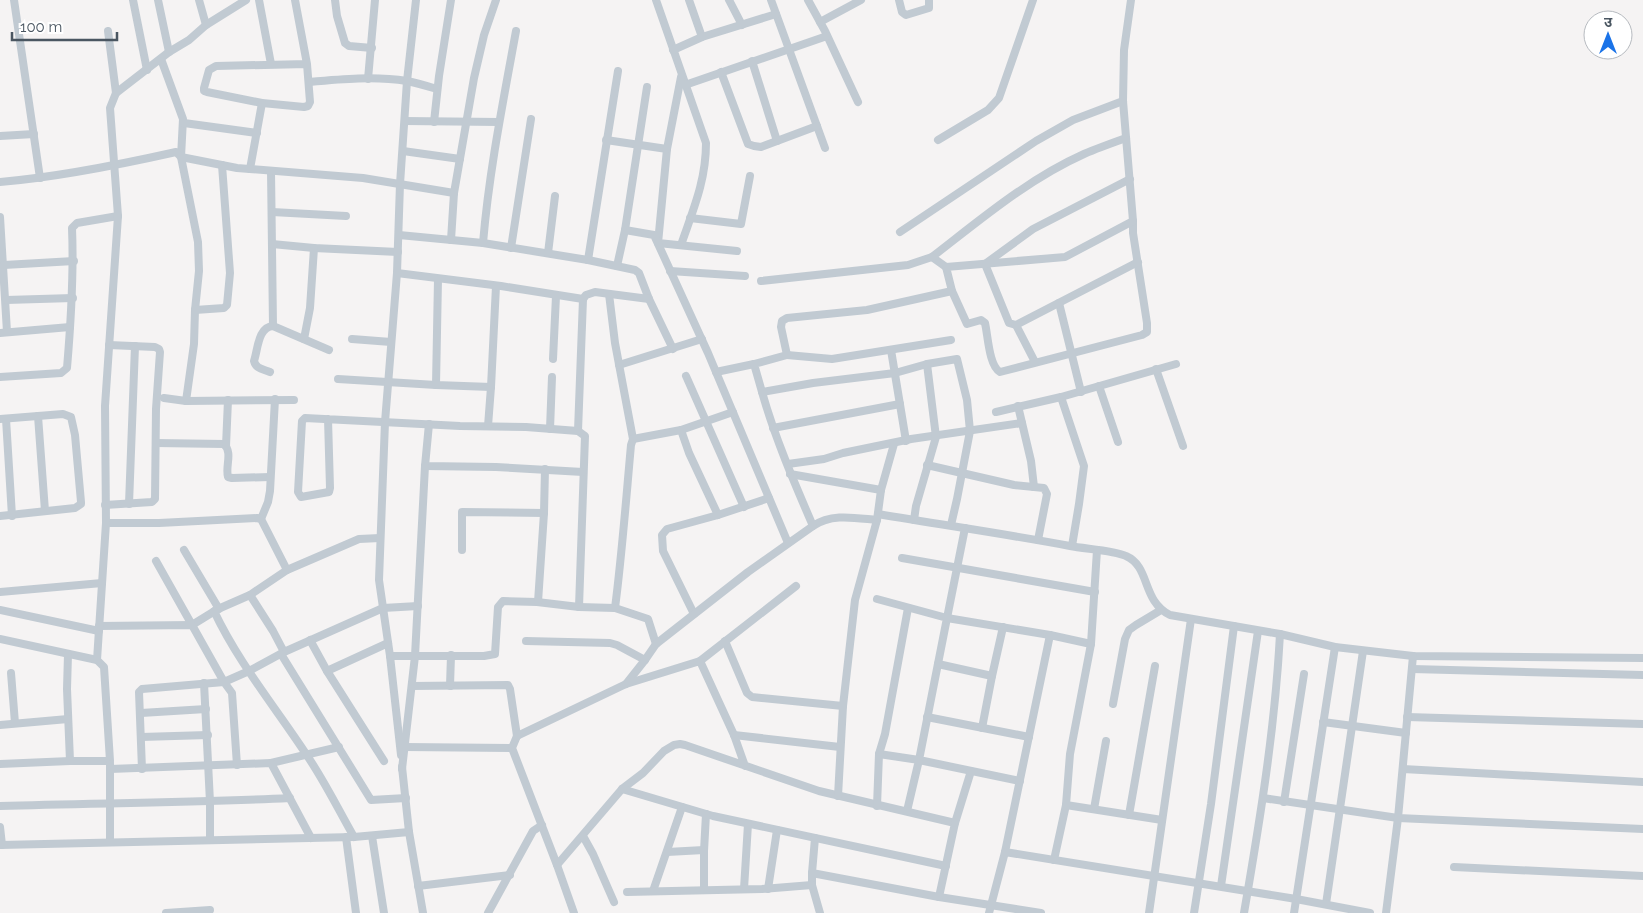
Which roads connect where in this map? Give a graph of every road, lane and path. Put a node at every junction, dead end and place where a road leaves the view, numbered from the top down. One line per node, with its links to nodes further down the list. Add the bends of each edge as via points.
1 (14, 0): 62 (street)
2 (133, 0): 40 (street)
3 (158, 0): 35 (street)
4 (199, 0): 26 (street)
5 (246, 0): 23 (street)
6 (259, 0): 38 (street)
7 (295, 0): 39 (street)
8 (335, 0): 32 (street, via 344,43)
9 (374, 0): 32 (street)
10 (416, 0): 45 (street)
11 (451, 0): 49 (street)
12 (496, 0): 56 (street, via 484,35)
13 (656, 0): 34 (street)
14 (689, 0): 31 (street)
15 (729, 0): 27 (street)
16 (771, 0): 24 (street)
17 (808, 0): 25 (street)
18 (861, 0): 25 (street)
19 (899, 0): 20 (street, via 906,15 929,8)
20 (929, 0)
21 (1033, 0): 66 (street, via 999,98 988,110)
22 (1131, 0): 51 (street, via 1124,50)
23 (236, 3): 26 (street)
24 (776, 14): 27 (street); 33 (street)
25 (820, 22): 30 (street)
26 (206, 25): 35 (street)
27 (742, 25): 31 (street)
28 (108, 32): 50 (street)
29 (516, 32): 58 (street)
30 (828, 36): 33 (street); 53 (street)
31 (702, 37): 34 (street)
32 (372, 48): 44 (street)
33 (788, 49): 37 (street); 60 (street)
34 (673, 50): 43 (street)
35 (169, 52): 36 (street)
36 (161, 59): 40 (street); 59 (street)
37 (752, 61): 42 (street); 67 (street)
38 (272, 64): 39 (street); 52 (street, via 216,66 209,70 204,86 207,92)
39 (307, 64): 46 (street)
40 (147, 70): 50 (street)
41 (618, 71): 65 (street)
42 (721, 72): 47 (street); 67 (street, via 746,142 761,147)
43 (681, 76): 47 (street); 69 (street)
44 (368, 79): 45 (street); 46 (street)
45 (407, 81): 49 (street); 55 (street)
46 (309, 82): 52 (street, via 308,106)
47 (685, 84): 89 (street, via 706,143 702,184)
48 (646, 87): 68 (street)
49 (437, 89): 57 (street)
50 (116, 93): 75 (street, via 110,108)
51 (1123, 101): 64 (street); 92 (street, via 1073,120 1036,140)
52 (262, 102): 61 (street)
53 (858, 102)
54 (531, 119): 100 (street)
55 (405, 121): 57 (street); 71 (street)
56 (467, 121): 57 (street); 58 (street); 73 (street)
57 (434, 122)
58 (499, 122): 95 (street)
59 (184, 123): 61 (street); 72 (street)
60 (817, 126): 67 (street); 70 (street)
61 (256, 133): 76 (street)
62 (34, 134): 63 (street); 79 (street)
63 (0, 136)
64 (1126, 138): 80 (street); 104 (street, via 1083,154 1029,185)
65 (606, 140): 68 (street); 105 (street)
66 (938, 140)
67 (777, 141)
68 (638, 144): 69 (street); 91 (street)
69 (668, 148): 96 (street)
70 (825, 148)
71 (403, 150): 73 (street); 82 (street)
72 (181, 157): 74 (street); 75 (street, via 176,152); 126 (street, via 198,242)
73 (460, 159): 83 (street)
74 (222, 165): 76 (street); 126 (street, via 230,273 227,305 224,308)
75 (113, 166): 79 (street); 86 (street)
76 (250, 168): 77 (street)
77 (271, 171): 82 (street); 85 (street)
78 (750, 176): 89 (street, via 741,224)
79 (40, 178): 81 (street)
80 (1130, 179): 90 (street); 108 (street, via 1033,229)
81 (0, 182)
82 (400, 184): 83 (street); 93 (street)
83 (454, 193): 94 (street)
84 (555, 196): 103 (street)
85 (272, 212): 87 (street); 97 (street)
86 (118, 216): 106 (street, via 74,225); 136 (street)
87 (346, 216)
88 (0, 217): 109 (street)
89 (690, 218): 98 (street)
90 (1133, 221): 107 (street); 108 (street, via 1065,257)
91 (625, 230): 96 (street, via 654,234); 110 (street)
92 (900, 232)
93 (399, 236): 94 (street); 102 (street)
94 (451, 240): 95 (street)
95 (483, 243): 100 (street)
96 (658, 243): 98 (street); 112 (street)
97 (272, 244): 99 (street); 128 (street)
98 (681, 245): 101 (street)
99 (314, 248): 102 (street); 131 (street, via 310,308)
100 (511, 248): 103 (street)
101 (737, 251)
102 (398, 252): 113 (street)
103 (548, 253): 105 (street)
104 (932, 257): 111 (street); 116 (street, via 908,265)
105 (588, 260): 110 (street)
106 (74, 261): 109 (street); 121 (street)
107 (1138, 262): 125 (street); 142 (street, via 1146,332 1142,336)
108 (986, 264): 111 (street); 127 (street, via 1008,323)
109 (4, 265): 124 (street)
110 (618, 266): 123 (street, via 639,273)
111 (946, 268): 118 (street)
112 (670, 271): 114 (street); 133 (street)
113 (396, 273): 115 (street); 135 (street)
114 (745, 276)
115 (438, 279): 117 (street); 158 (street)
116 (761, 281)
117 (496, 286): 120 (street); 159 (street)
118 (952, 291): 141 (street, via 867,310 787,318 782,320 781,327); 144 (street, via 967,324 981,320 986,323 992,362 998,371)
119 (609, 294): 122 (street, via 590,293); 123 (street); 148 (street)
120 (556, 296): 122 (street); 143 (street)
121 (72, 298): 124 (street); 129 (street)
122 (583, 299): 184 (street)
123 (648, 299): 138 (street)
124 (6, 300): 130 (street)
125 (1059, 303): 127 (street); 142 (street)
126 (195, 310): 168 (street)
127 (1016, 324): 144 (street)
128 (273, 326): 131 (street); 150 (street, via 262,332 254,361 258,368)
129 (70, 327): 130 (street); 154 (street, via 65,371)
130 (3, 333)
131 (304, 339): 139 (street)
132 (352, 339): 135 (street)
133 (702, 339): 138 (street); 151 (street)
134 (950, 340): 140 (street)
135 (391, 342): 157 (street)
136 (109, 344): 137 (street); 206 (street)
137 (135, 346): 189 (street, via 155,347 160,352); 205 (street)
138 (673, 349): 148 (street)
139 (329, 350)
140 (891, 350): 141 (street, via 832,359); 152 (street)
141 (786, 355): 145 (street)
142 (1071, 355): 144 (street); 162 (street)
143 (553, 359)
144 (1035, 362)
145 (754, 364): 151 (street); 161 (street)
146 (927, 364): 152 (street); 185 (street, via 958,360); 186 (street)
147 (1176, 364): 149 (street)
148 (619, 365): 187 (street)
149 (1156, 369): 160 (street); 193 (street)
150 (270, 372)
151 (716, 372): 171 (street)
152 (895, 373): 161 (street); 169 (street)
153 (686, 376): 177 (street)
154 (0, 377)
155 (552, 377): 182 (street)
156 (338, 380): 157 (street)
157 (388, 382): 158 (street); 176 (street)
158 (436, 385): 159 (street)
159 (491, 386): 180 (street)
160 (1099, 386): 162 (street); 190 (street)
161 (762, 392): 181 (street)
162 (1081, 392): 163 (street)
163 (1061, 397): 170 (street); 223 (street, via 1084,466)
164 (164, 398): 168 (street)
165 (228, 400): 166 (street); 168 (street); 192 (street)
166 (275, 400): 167 (street); 201 (street)
167 (294, 400)
168 (186, 401)
169 (900, 404): 181 (street); 188 (street)
170 (1018, 406): 172 (street); 178 (street)
171 (733, 412): 177 (street); 204 (street)
172 (996, 412)
173 (38, 416): 174 (street); 208 (street); 208 (street, via 63,414 71,417 81,502 75,508)
174 (3, 419): 212 (street)
175 (328, 419): 175 (street, via 305,418 302,421 298,492 301,497 329,492); 176 (street)
176 (384, 422): 179 (street); 220 (street)
177 (705, 422): 183 (street); 207 (street)
178 (1022, 423): 185 (street); 202 (street)
179 (429, 424): 180 (street); 196 (street)
180 (488, 426): 182 (street)
181 (773, 428): 194 (street)
182 (550, 429): 184 (street)
183 (681, 430): 187 (street); 210 (street)
184 (578, 431): 198 (street, via 585,436)
185 (970, 431): 186 (street); 199 (street)
186 (936, 437): 188 (street); 195 (street)
187 (633, 439): 241 (street)
188 (906, 441): 191 (street)
189 (156, 442): 192 (street, via 221,443); 205 (street, via 156,499)
190 (1118, 442)
191 (894, 444): 194 (street); 203 (street)
192 (226, 446): 201 (street, via 228,477)
193 (1183, 446)
194 (788, 464): 200 (street)
195 (927, 465): 199 (street); 215 (street)
196 (426, 466): 197 (street); 238 (street)
197 (545, 469): 198 (street); 209 (street)
198 (583, 472): 239 (street)
199 (962, 473): 202 (street); 217 (street)
200 (790, 474): 203 (street); 218 (street)
201 (270, 478): 214 (street, via 268,502)
202 (1034, 487): 221 (street, via 1044,488 1048,494)
203 (881, 490): 213 (street)
204 (769, 498): 207 (street); 222 (street)
205 (129, 504): 206 (street)
206 (105, 505): 216 (street)
207 (744, 507): 210 (street)
208 (45, 511): 212 (street)
209 (544, 513): 225 (street, via 462,512); 237 (street)
210 (718, 515): 246 (street, via 667,529 662,535 662,550)
211 (0, 516): 212 (street)
212 (12, 516)
213 (877, 517): 215 (street); 218 (street, via 838,516); 292 (street, via 855,600)
214 (261, 519): 216 (street); 230 (street)
215 (914, 520): 217 (street)
216 (106, 523): 231 (street)
217 (950, 525): 219 (street)
218 (813, 526): 222 (street)
219 (965, 528): 221 (street); 229 (street)
220 (380, 538): 230 (street, via 359,539); 240 (street, via 379,580)
221 (1038, 540): 223 (street)
222 (788, 543): 246 (street)
223 (1072, 546): 226 (street)
224 (184, 550): 244 (street)
225 (462, 550)
226 (1097, 550): 234 (street); 245 (street, via 1117,552 1136,562 1152,600)
227 (902, 558): 229 (street)
228 (156, 561): 249 (street)
229 (958, 567): 234 (street); 247 (street)
230 (287, 570): 235 (street)
231 (102, 583): 233 (street); 252 (street)
232 (796, 586): 259 (street)
233 (0, 592)
234 (1095, 592): 262 (street)
235 (250, 595): 244 (street); 265 (street)
236 (877, 599): 242 (street)
237 (538, 602): 239 (street); 267 (street, via 501,602 495,654)
238 (418, 606): 240 (street); 269 (street)
239 (579, 607): 241 (street)
240 (383, 608): 257 (street); 260 (street)
241 (615, 608): 261 (street, via 648,619)
242 (908, 608): 247 (street); 315 (street)
243 (0, 610): 252 (street)
244 (217, 610): 249 (street); 279 (street, via 230,641)
245 (1162, 610): 248 (street); 291 (street, via 1129,630)
246 (694, 614): 261 (street)
247 (946, 618): 251 (street); 276 (street)
248 (1192, 619): 250 (street); 351 (street)
249 (192, 625): 252 (street); 286 (street)
250 (1234, 626): 253 (street); 378 (street)
251 (1003, 627): 255 (street); 285 (street)
252 (99, 629): 273 (street)
253 (1258, 631): 254 (street); 381 (street)
254 (1280, 634): 263 (street); 336 (street, via 1278,688)
255 (1050, 635): 262 (street); 309 (street)
256 (0, 639): 266 (street)
257 (310, 640): 265 (street); 280 (street)
258 (526, 641): 274 (street, via 610,643)
259 (726, 641): 275 (street); 292 (street, via 747,693 752,697)
260 (388, 643): 268 (street); 280 (street)
261 (656, 644): 274 (street)
262 (1091, 644): 340 (street, via 1070,754)
263 (1335, 647): 264 (street); 298 (street)
264 (1363, 651): 270 (street); 302 (street)
265 (283, 653): 279 (street); 311 (street)
266 (68, 654): 273 (street); 297 (street)
267 (451, 655): 269 (street); 290 (street)
268 (390, 656): 269 (street); 328 (street)
269 (415, 656): 289 (street)
270 (1413, 656): 271 (street); 278 (street)
271 (1532, 657): 272 (street); 282 (street)
272 (1643, 658)
273 (97, 660): 322 (street, via 104,667)
274 (645, 660): 288 (street)
275 (700, 662): 288 (street); 307 (street)
276 (938, 664): 285 (street); 295 (street)
277 (1155, 666): 349 (street)
278 (1412, 669): 282 (street); 296 (street)
279 (249, 671): 286 (street); 316 (street)
280 (327, 671): 319 (street)
281 (11, 673): 299 (street)
282 (1532, 673): 284 (street)
283 (1304, 674): 338 (street)
284 (1643, 675)
285 (992, 676): 303 (street)
286 (224, 682): 287 (street); 324 (street, via 232,692)
287 (204, 683): 293 (street); 294 (street, via 142,689)
288 (626, 684): 306 (street)
289 (412, 686): 290 (street); 312 (street)
290 (450, 686): 306 (street, via 508,685)
291 (1113, 704)
292 (843, 706): 313 (street)
293 (206, 709): 294 (street); 305 (street)
294 (141, 713): 308 (street)
295 (927, 717): 303 (street); 317 (street)
296 (1407, 718): 300 (street); 304 (street)
297 (68, 719): 299 (street); 318 (street)
298 (1323, 722): 302 (street); 343 (street)
299 (15, 724): 301 (street)
300 (1643, 724)
301 (0, 725)
302 (1352, 726): 304 (street); 346 (street)
303 (982, 728): 309 (street)
304 (1406, 733): 327 (street)
305 (208, 735): 308 (street); 323 (street)
306 (517, 736): 314 (street)
307 (734, 736): 313 (street); 325 (street)
308 (141, 737): 326 (street)
309 (1029, 737): 330 (street)
310 (1106, 741): 345 (street)
311 (338, 747): 316 (street); 335 (street, via 371,800)
312 (405, 747): 314 (street); 328 (street)
313 (840, 747): 333 (street)
314 (512, 748): 354 (street)
315 (879, 754): 317 (street); 342 (street)
316 (308, 756): 320 (street); 361 (street)
317 (919, 760): 329 (street); 347 (street)
318 (70, 761): 321 (street); 322 (street)
319 (384, 761)
320 (272, 763): 324 (street); 334 (street)
321 (0, 764)
322 (110, 765): 326 (street); 339 (street)
323 (208, 765): 324 (street); 326 (street); 337 (street)
324 (237, 765)
325 (745, 766): 332 (street, via 685,745 674,745); 333 (street)
326 (142, 769)
327 (1402, 769): 331 (street); 350 (street)
328 (402, 770): 335 (street)
329 (971, 771): 330 (street); 352 (street)
330 (1020, 781): 369 (street)
331 (1643, 782)
332 (622, 789): 344 (street); 360 (street)
333 (838, 796): 342 (street)
334 (290, 798): 337 (street); 362 (street)
335 (406, 798): 358 (street)
336 (1263, 798): 338 (street); 386 (street)
337 (210, 802): 339 (street); 364 (street)
338 (1284, 802): 343 (street)
339 (111, 803): 341 (street); 365 (street)
340 (1066, 805): 345 (street); 370 (street)
341 (0, 806)
342 (877, 806): 347 (street)
343 (1310, 806): 346 (street); 389 (street)
344 (682, 807): 348 (street); 368 (street)
345 (1094, 809): 349 (street)
346 (1340, 809): 350 (street); 391 (street)
347 (907, 812): 352 (street)
348 (706, 814): 353 (street); 367 (street)
349 (1129, 815): 351 (street)
350 (1398, 818): 356 (street); 408 (street)
351 (1162, 820): 376 (street)
352 (955, 823): 372 (street)
353 (748, 824): 357 (street); 382 (street)
354 (542, 826): 371 (street); 375 (street, via 533,831)
355 (0, 827): 366 (street)
356 (1643, 829)
357 (777, 830): 363 (street); 383 (street)
358 (409, 832): 359 (street); 380 (street)
359 (372, 836): 361 (street); 397 (street)
360 (583, 836): 371 (street); 390 (street)
361 (350, 837): 362 (street); 396 (street)
362 (311, 838): 364 (street)
363 (815, 838): 372 (street); 374 (street)
364 (210, 840): 365 (street)
365 (110, 842): 366 (street)
366 (1, 845)
367 (704, 850): 368 (street); 385 (street)
368 (667, 852): 384 (street)
369 (1005, 852): 370 (street); 392 (street)
370 (1054, 860): 376 (street)
371 (557, 865): 400 (street)
372 (946, 866): 388 (street)
373 (1454, 867): 377 (street)
374 (812, 873): 379 (street); 388 (street)
375 (510, 875): 380 (street); 399 (street)
376 (1155, 876): 378 (street); 403 (street)
377 (1643, 876)
378 (1199, 882): 381 (street); 404 (street)
379 (812, 885): 383 (street); 401 (street)
380 (418, 886): 398 (street)
381 (1221, 886): 386 (street)
382 (744, 889): 383 (street); 385 (street)
383 (768, 889)
384 (653, 890): 385 (street); 387 (street)
385 (704, 890)
386 (1248, 891): 389 (street); 405 (street)
387 (628, 892)
388 (939, 897): 392 (street)
389 (1296, 899): 391 (street); 406 (street)
390 (614, 902)
391 (1326, 904): 407 (street)
392 (989, 909): 394 (street)
393 (210, 910): 395 (street)
394 (1022, 911): 402 (street)
395 (166, 913)
396 (356, 913)
397 (384, 913)
398 (423, 913)
399 (488, 913)
400 (574, 913)
401 (820, 913)
402 (1041, 913)
403 (1149, 913)
404 (1194, 913)
405 (1244, 913)
406 (1294, 913)
407 (1370, 913)
408 (1386, 913)

